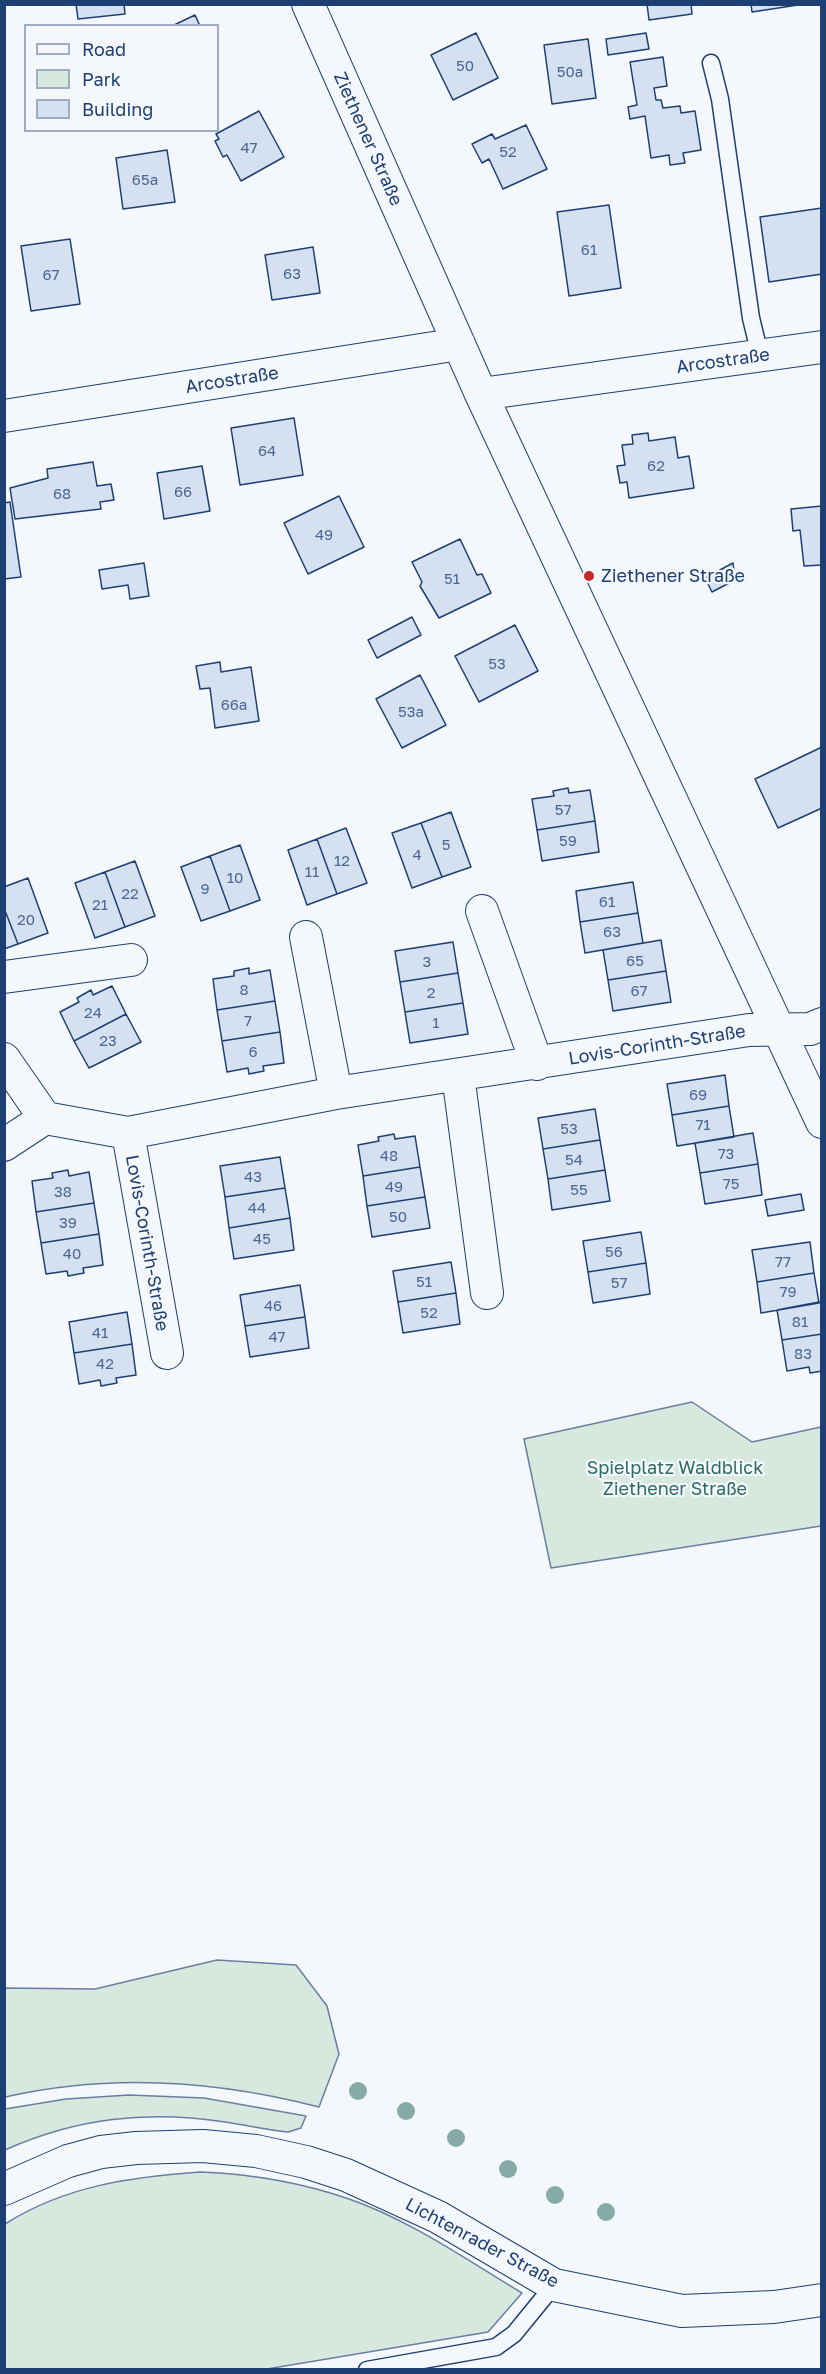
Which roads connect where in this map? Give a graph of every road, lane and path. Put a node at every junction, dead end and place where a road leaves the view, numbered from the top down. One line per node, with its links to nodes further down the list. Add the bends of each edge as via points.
1 (308, 4): 3 (street, Ziethener Straße)
2 (711, 63): 5 (lane)
3 (459, 345): 6 (street, Ziethener Straße); 7 (street, Arcostraße)
4 (822, 347): 5 (street, Arcostraße)
5 (760, 355): 6 (street, Arcostraße)
6 (481, 394): 13 (street, Ziethener Straße)
7 (4, 416)
8 (482, 911): 15 (street)
9 (306, 937): 17 (street)
10 (131, 960): 11 (street)
11 (4, 977)
12 (822, 1024): 13 (street, Lovis-Corinth-Straße, via 810,1029)
13 (778, 1029): 15 (street, Lovis-Corinth-Straße, via 749,1030); 19 (street, Ziethener Straße)
14 (4, 1059): 18 (street)
15 (537, 1064): 16 (street, Lovis-Corinth-Straße)
16 (458, 1076): 17 (street, Lovis-Corinth-Straße); 22 (street)
17 (336, 1093): 20 (street, Lovis-Corinth-Straße)
18 (45, 1118): 20 (street, Lovis-Corinth-Straße); 21 (street)
19 (822, 1122)
20 (128, 1133): 23 (street, Lovis-Corinth-Straße)
21 (4, 1145)
22 (488, 1293)
23 (167, 1353)
24 (7, 2190): 25 (street, Lichtenrader Straße, via 68,2161 101,2152 204,2146 256,2151 346,2175 438,2217)
25 (554, 2285): 26 (street, Lichtenrader Straße, via 682,2311 774,2307); 27 (lane, via 514,2334 496,2347)
26 (822, 2300)
27 (367, 2370)

